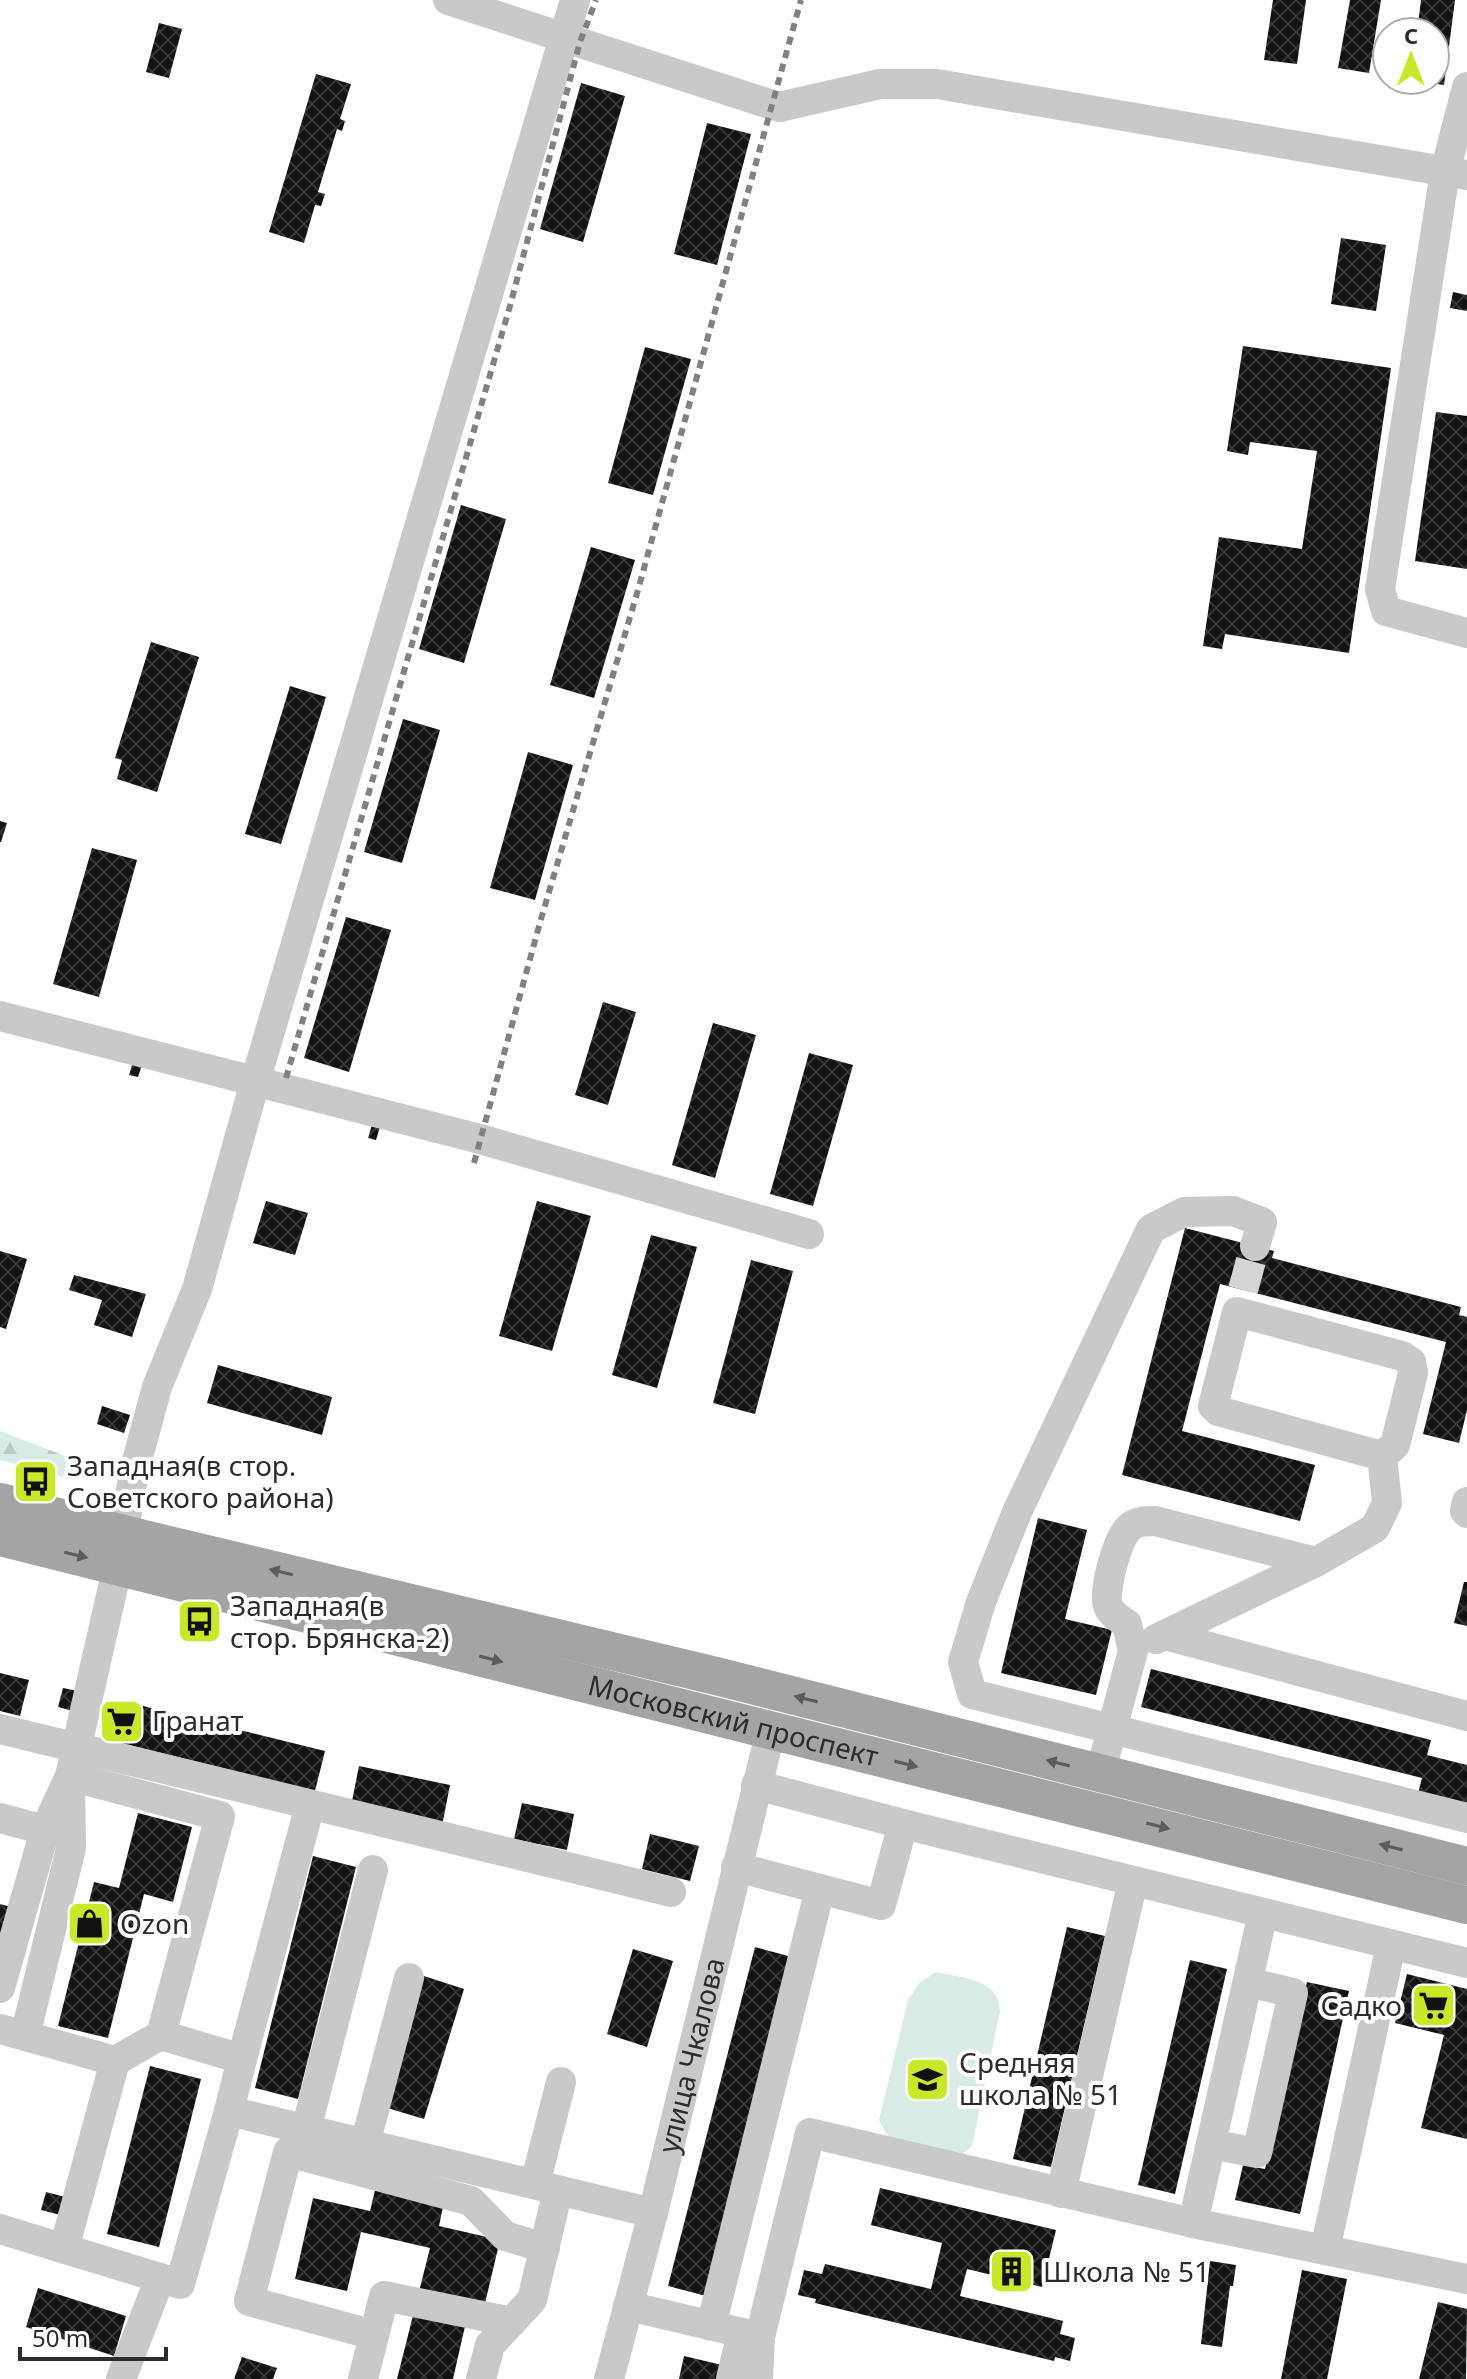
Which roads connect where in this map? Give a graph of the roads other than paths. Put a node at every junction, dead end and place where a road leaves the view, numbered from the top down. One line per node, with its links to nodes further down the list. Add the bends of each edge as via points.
1 (448, 0): 3 (street)
2 (575, 0): 3 (street)
3 (564, 36): 5 (street, via 779,107 880,84 937,84); 8 (street)
4 (1467, 87): 5 (street)
5 (1456, 173): 6 (street, via 1380,589 1386,611)
6 (1467, 633)
7 (0, 1016): 8 (street)
8 (255, 1082): 9 (street, via 480,1139); 16 (street, via 197,1289 157,1387)
9 (809, 1234)
10 (1255, 1246): 23 (street, via 1262,1222 1233,1211 1184,1212 1151,1229 1017,1512 967,1647 963,1662 972,1694)
11 (1382, 1456): 11 (street, via 1395,1445 1413,1373 1411,1362 1240,1301 1213,1406); 17 (street, via 1387,1503 1375,1528)
12 (0, 1502): 16 (main road, Московский проспект)
13 (1467, 1502): 14 (street)
14 (1467, 1513)
15 (0, 1537): 16 (main road, Московский проспект, one-way to 16)
16 (120, 1549): 22 (main road, Московский проспект, one-way to 22); 24 (street); 26 (main road, Московский проспект, one-way to 16, via 716,1676)
17 (1316, 1562): 18 (street); 19 (street, via 1155,1521 1131,1526 1120,1539 1106,1597 1111,1612 1127,1624)
18 (1165, 1635): 19 (street); 20 (street)
19 (1133, 1651): 23 (street)
20 (1467, 1716)
21 (0, 1729): 24 (street)
22 (771, 1730): 25 (street, улица Чкалова); 26 (main road, Московский проспект, one-way to 26)
23 (1111, 1730): 26 (street); 29 (street)
24 (73, 1762): 27 (street); 31 (street); 45 (street, via 71,1848); 46 (street, via 220,1816)
25 (756, 1785): 30 (street); 33 (street, улица Чкалова)
26 (1095, 1792): 32 (main road, Московский проспект, one-way to 26); 38 (main road, Московский проспект, one-way to 38)
27 (310, 1805): 37 (street); 47 (street)
28 (0, 1818): 31 (street)
29 (1467, 1818)
30 (903, 1824): 35 (street); 36 (street, via 881,1905)
31 (45, 1830): 44 (street)
32 (1467, 1866)
33 (736, 1867): 36 (street); 56 (street, улица Чкалова)
34 (373, 1870): 51 (street)
35 (1133, 1881): 39 (street); 55 (street)
36 (820, 1889): 66 (street)
37 (671, 1892)
38 (1467, 1905)
39 (1263, 1913): 40 (street); 43 (street)
40 (1391, 1945): 41 (street); 61 (street)
41 (1467, 1963)
42 (409, 1978): 52 (street)
43 (1248, 1982): 53 (street); 53 (street, via 1293,1993 1264,2124 1257,2153)
44 (0, 1988)
45 (13, 2032): 48 (street)
46 (161, 2035): 47 (street); 48 (street)
47 (242, 2059): 50 (street)
48 (115, 2061): 60 (street)
49 (561, 2082): 54 (street)
50 (229, 2111): 51 (street); 62 (street, via 180,2284)
51 (306, 2130): 52 (street)
52 (365, 2144): 54 (street)
53 (1211, 2144): 57 (street)
54 (546, 2187): 56 (street); 59 (street)
55 (1061, 2193): 57 (street); 68 (street, via 810,2133)
56 (653, 2213): 64 (street, улица Чкалова)
57 (1193, 2223): 61 (street)
58 (0, 2229): 60 (street)
59 (545, 2248): 65 (street, via 532,2300); 67 (street, via 505,2236 471,2201 288,2152 249,2301)
60 (64, 2249): 62 (street)
61 (1325, 2250): 63 (street)
62 (160, 2278): 69 (street)
63 (1467, 2279)
64 (628, 2306): 66 (street); 72 (street, улица Чкалова)
65 (512, 2322): 67 (street, via 384,2296); 71 (street, via 490,2345)
66 (711, 2326): 68 (street)
67 (374, 2335): 70 (street)
68 (751, 2335): 73 (street); 74 (street)
69 (121, 2379)
70 (363, 2379)
71 (481, 2379)
72 (609, 2379)
73 (731, 2379)
74 (758, 2379)

